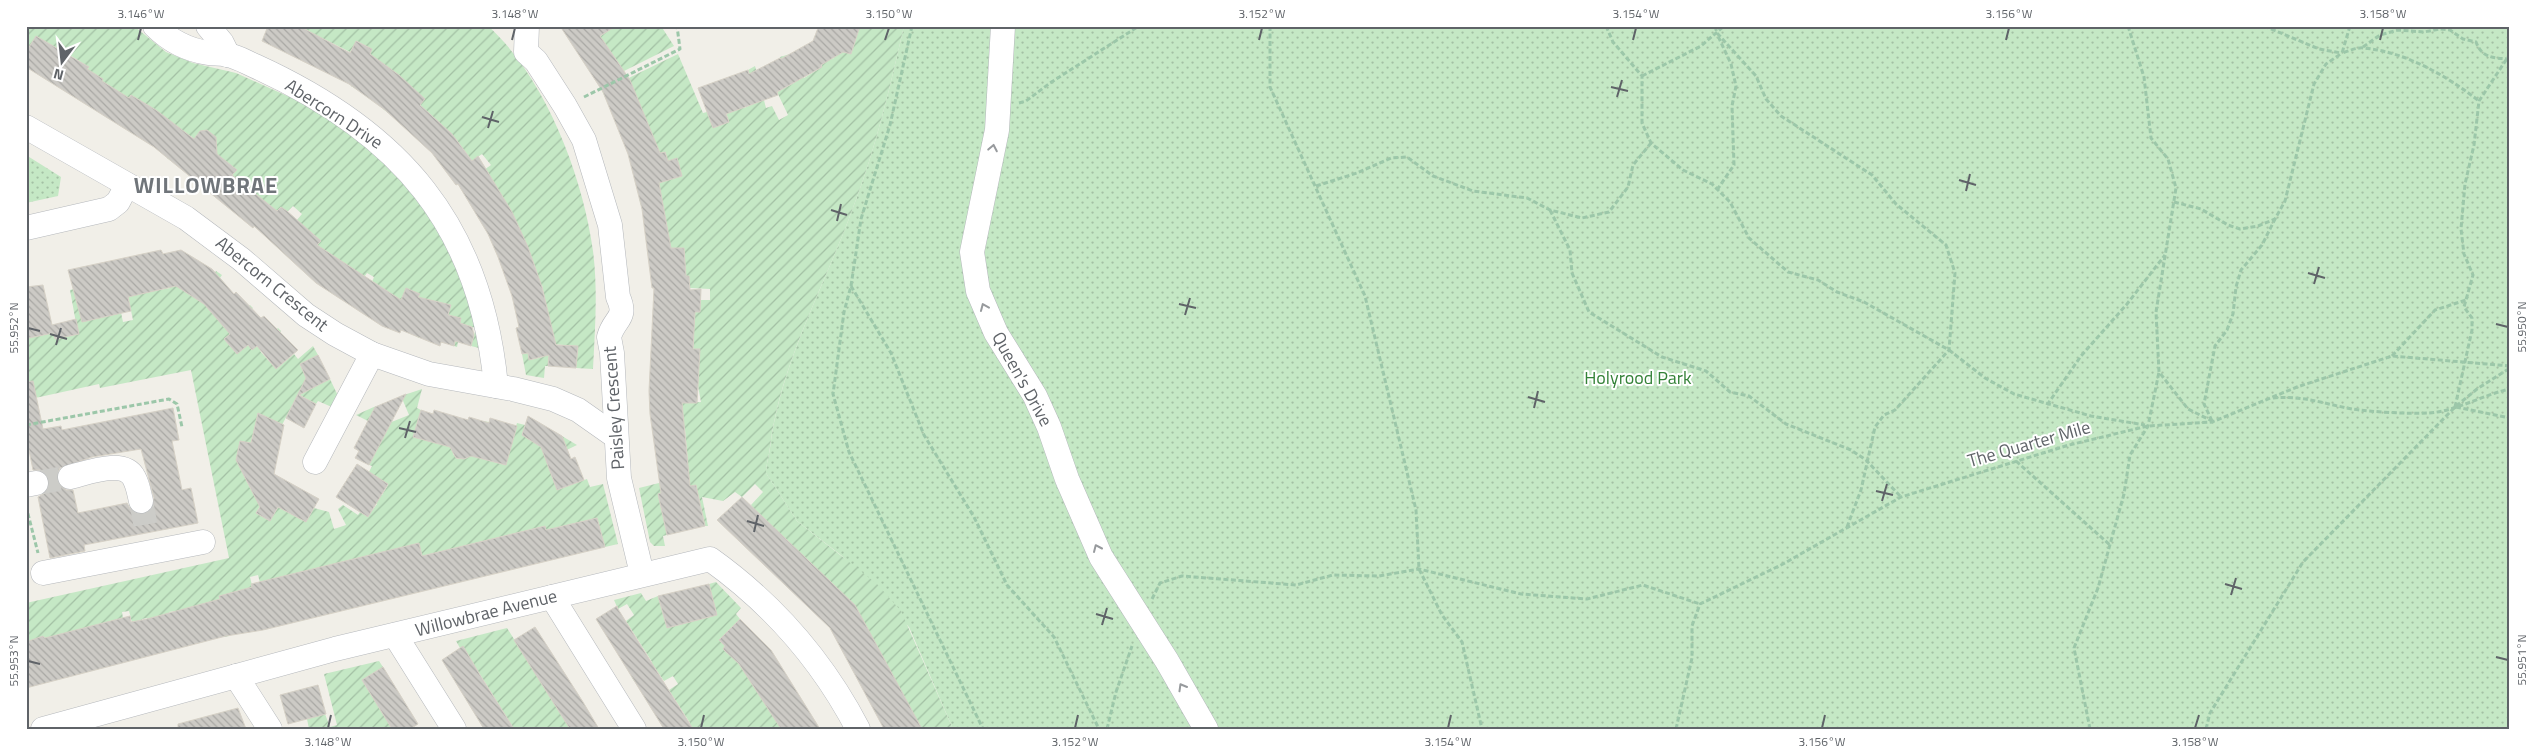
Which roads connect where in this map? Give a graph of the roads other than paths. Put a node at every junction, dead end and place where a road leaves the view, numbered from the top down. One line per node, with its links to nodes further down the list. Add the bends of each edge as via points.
1 (155, 26): 5 (street, Abercorn Drive, via 186,47)
2 (208, 26): 5 (street)
3 (526, 26): 11 (street, Paisley Crescent, via 526,52 536,61 584,140 610,225 618,297 622,307 622,316 609,337)
4 (1003, 26): 26 (street, Queen's Drive, one-way to 4, via 1101,557 1035,396 996,333 978,291 972,262 974,237 1000,109)
5 (228, 55): 10 (street, Abercorn Drive, via 307,93 368,132 396,156 427,193 452,233 475,282 493,354)
6 (26, 127): 7 (street, Abercorn Crescent)
7 (128, 184): 8 (street, via 118,202 109,209); 9 (street, Abercorn Crescent, via 208,233 306,314)
8 (26, 228)
9 (372, 354): 10 (street, Abercorn Crescent, via 429,374); 12 (street)
10 (496, 386): 11 (street, Abercorn Crescent, via 553,399 578,410)
11 (616, 436): 17 (street, Paisley Crescent, via 620,478)
12 (316, 462)
13 (70, 476): 14 (street, via 115,468 126,470 133,476)
14 (140, 501)
15 (204, 542): 16 (street, via 150,542)
16 (43, 573)
17 (642, 574): 18 (street, Willowbrae Avenue); 25 (street, Willowbrae Avenue, via 710,559 753,593 797,637 828,678)
18 (552, 596): 19 (street, Willowbrae Avenue); 24 (street)
19 (394, 635): 20 (street, Willowbrae Avenue); 23 (street)
20 (236, 676): 21 (street, Willowbrae Avenue); 22 (street)
21 (44, 729)
22 (270, 729)
23 (454, 729)
24 (634, 729)
25 (858, 729)
26 (1206, 729)

